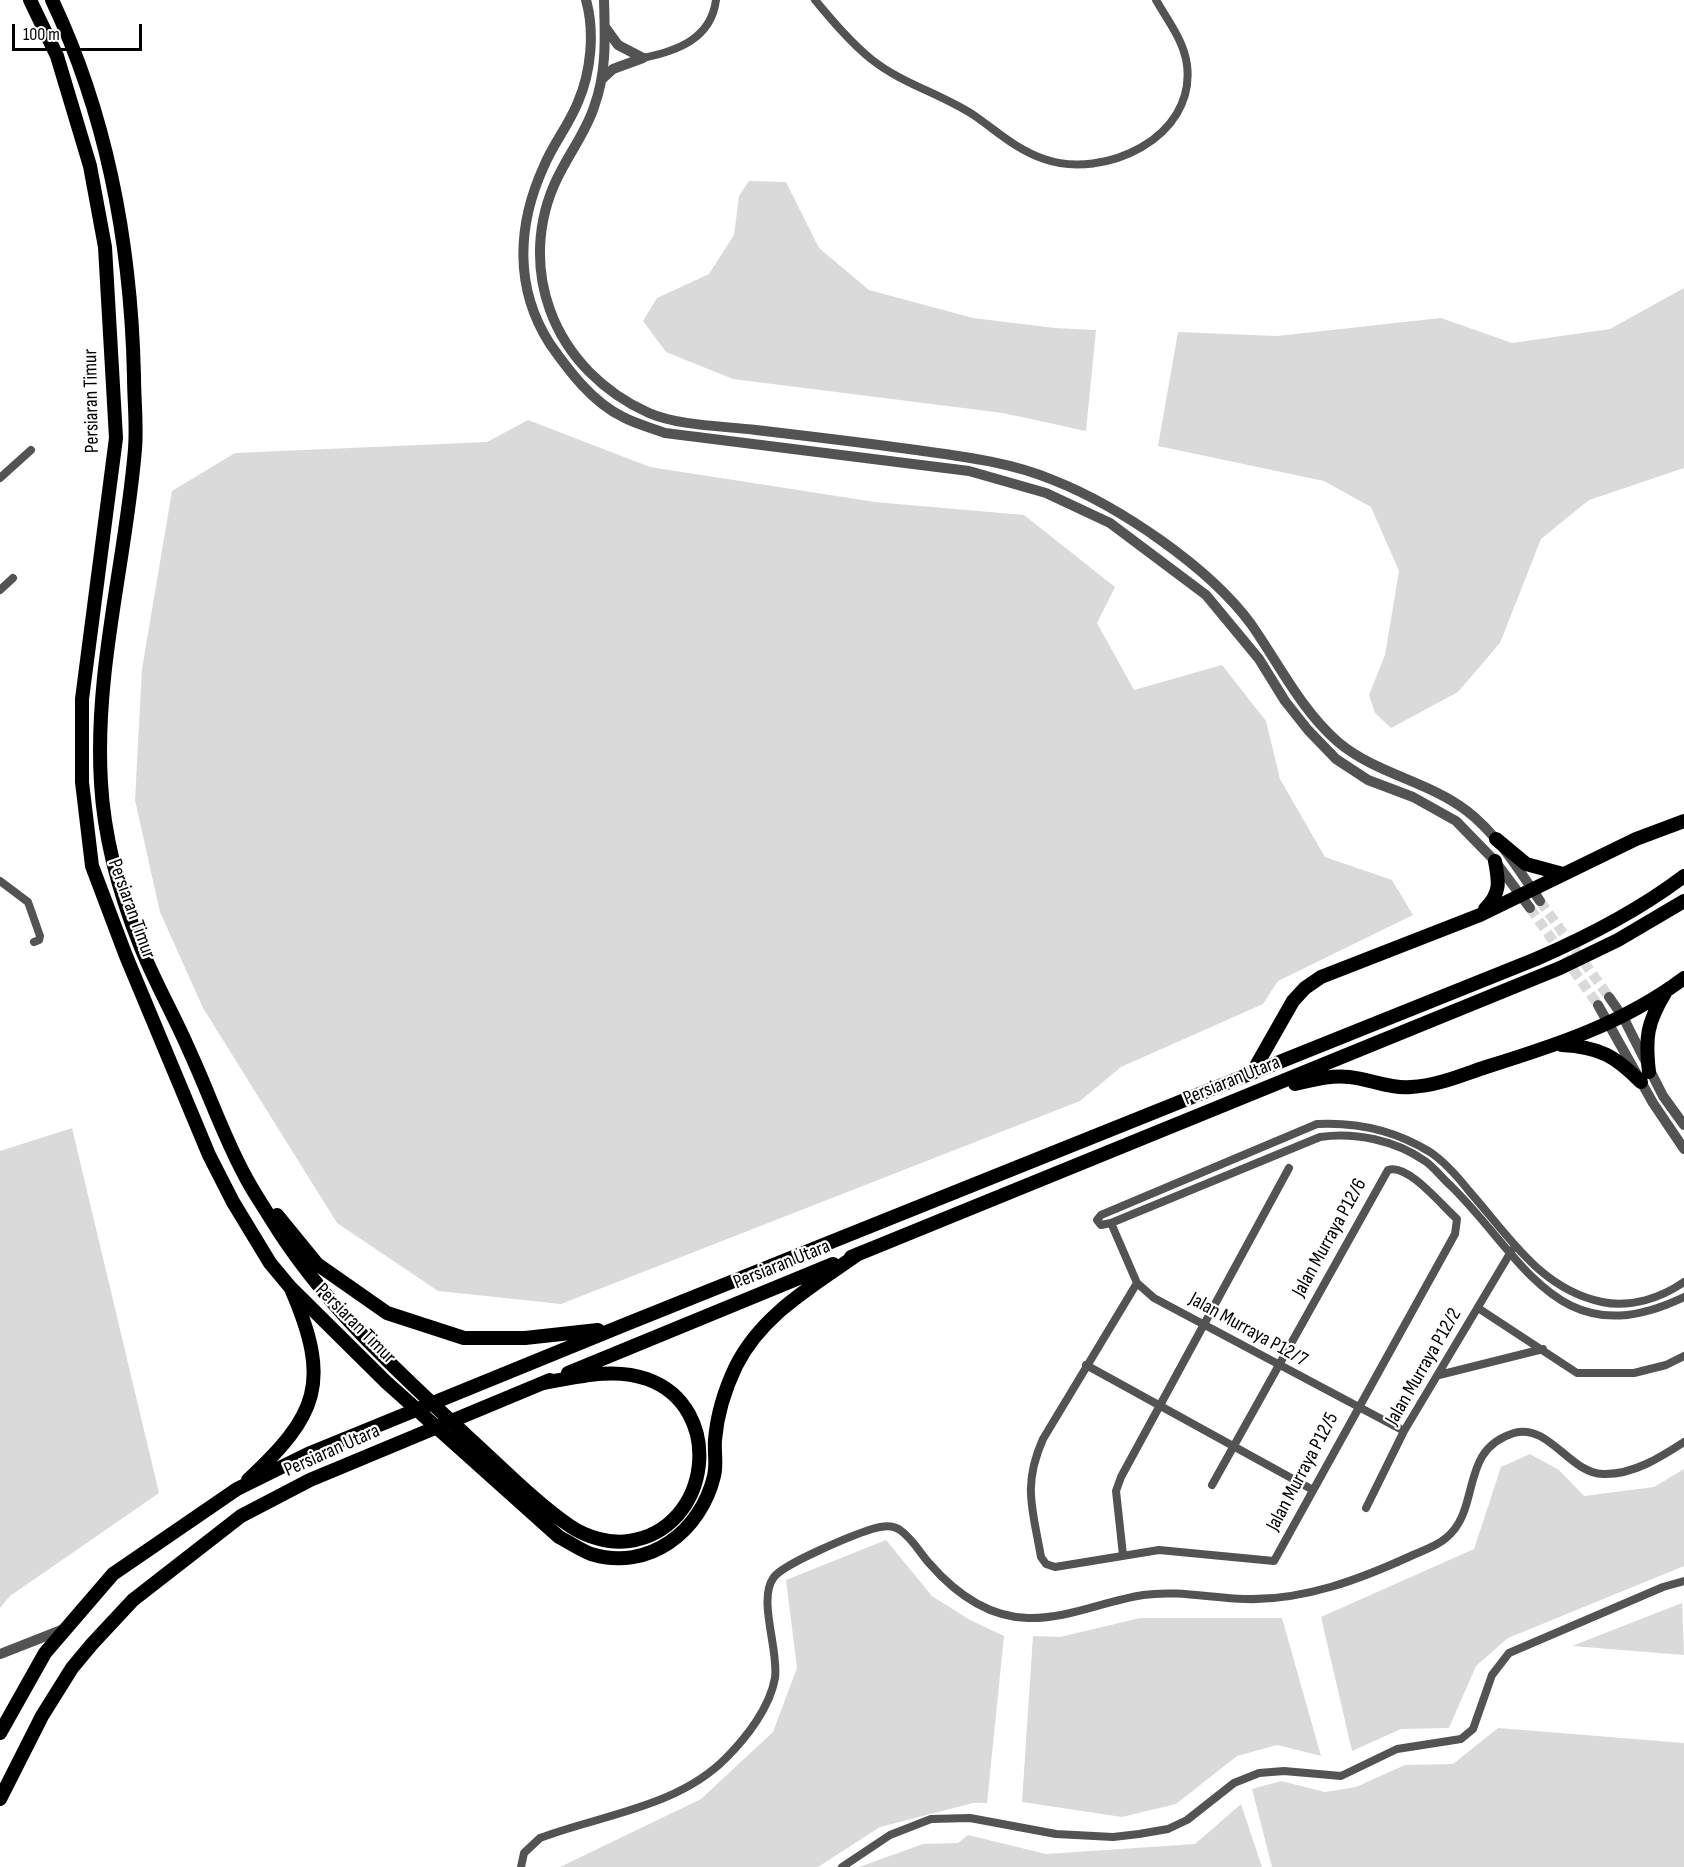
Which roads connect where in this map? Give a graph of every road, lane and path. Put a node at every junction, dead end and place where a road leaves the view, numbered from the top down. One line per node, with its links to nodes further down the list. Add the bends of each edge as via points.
1 (30, 0): 45 (main road, Persiaran Timur, via 57,56 90,166 105,247 116,438 82,699 82,782 92,866 209,1155 232,1202)
2 (52, 0): 38 (main road, Persiaran Timur, via 73,43 108,155 125,242 133,342 135,446 102,694 101,784 112,858 140,946)
3 (604, 0): 8 (street)
4 (716, 0): 9 (street, via 712,16 699,36 677,48)
5 (814, 0): 6 (street, via 871,59 885,68 974,116 1027,152 1046,160 1078,165 1119,158 1137,150 1169,125 1179,111 1184,97 1186,60)
6 (1156, 0)
7 (587, 5): 17 (street, via 591,44 585,81 579,102 544,166 530,203 522,260 536,318 567,368 594,397 622,417 666,433 969,471 1046,493 1110,523 1206,595 1259,659 1285,701 1336,759 1368,780 1413,797 1456,821)
8 (605, 26): 9 (street, via 618,45); 10 (street)
9 (643, 58): 10 (street, via 613,69)
10 (602, 79): 16 (street, via 594,108 547,202 539,260 540,276 560,333 597,380 653,415 975,458 1016,467 1082,492 1116,511 1215,585 1247,620 1315,720 1341,744 1372,765 1418,783 1467,811)
11 (31, 450): 12 (street)
12 (0, 478)
13 (13, 578): 14 (street)
14 (0, 590)
15 (1684, 821): 18 (main road, via 1636,838)
16 (1496, 839): 18 (main road, via 1526,864); 21 (street)
17 (1495, 861): 21 (street); 24 (main road, via 1496,898)
18 (1563, 874): 21 (main road)
19 (1684, 876): 32 (main road, Persiaran Utara, via 1591,935)
20 (0, 881): 25 (street, via 28,902 40,936)
21 (1531, 896): 23 (street); 24 (main road)
22 (1684, 901): 34 (main road, Persiaran Utara, via 1560,968)
23 (1530, 908)
24 (1480, 915): 32 (main road, via 1321,977 1305,988 1293,1001)
25 (34, 942)
26 (1684, 978): 27 (main road)
27 (1666, 992): 30 (main road); 33 (main road, via 1651,1016 1645,1042)
28 (1609, 997): 30 (street)
29 (1599, 1005): 30 (street)
30 (1617, 1020): 31 (main road); 33 (street)
31 (1558, 1045): 33 (main road, via 1603,1051); 34 (main road, via 1426,1086 1400,1087 1327,1077)
32 (1252, 1073): 49 (main road, Persiaran Utara)
33 (1645, 1077): 35 (street); 36 (street)
34 (1266, 1089): 42 (main road, Persiaran Utara)
35 (1684, 1125)
36 (1684, 1149)
37 (1289, 1168): 48 (street)
38 (243, 1173): 49 (main road, via 317,1264 387,1313 464,1338 537,1337); 55 (main road, Persiaran Timur, via 294,1257 347,1320 402,1376 572,1529 601,1540 625,1542 664,1528 679,1516 696,1483 696,1433 680,1403 666,1389 649,1379 608,1373)
39 (1111, 1223): 40 (street, Jalan Murraya P12/7, via 1101,1225 1098,1217 1317,1124 1339,1123 1391,1134 1431,1153 1450,1169); 41 (street, via 1320,1137 1352,1136 1400,1147 1425,1161); 44 (street, Jalan Murraya P12/7)
40 (1516, 1246): 41 (street, Jalan Murraya P12/2); 43 (street, via 1556,1285 1582,1298 1629,1304 1671,1291)
41 (1509, 1253): 46 (street, via 1525,1273 1577,1309 1625,1314 1649,1311); 47 (street, Jalan Murraya P12/2)
42 (858, 1254): 45 (main road, Persiaran Timur, via 786,1304 751,1341 736,1366 718,1419 715,1473 701,1510 670,1543 636,1557 591,1554 559,1537 386,1382); 55 (main road, Persiaran Utara)
43 (1684, 1282)
44 (1137, 1283): 48 (street, Jalan Murraya P12/7, via 1154,1298); 52 (street)
45 (290, 1287): 62 (main road, via 311,1344 314,1384 297,1428)
46 (1684, 1297)
47 (1478, 1308): 50 (street); 54 (street, Jalan Murraya P12/2)
48 (1206, 1324): 53 (street, Jalan Murraya P12/7); 56 (street)
49 (624, 1325): 62 (main road, Persiaran Utara, via 308,1454)
50 (1543, 1349): 51 (street, via 1578,1373 1590,1375 1650,1370); 54 (street)
51 (1684, 1356)
52 (1086, 1365): 56 (street); 65 (street, via 1032,1463 1029,1490 1041,1557 1055,1567)
53 (1278, 1366): 57 (street, Jalan Murraya P12/7); 57 (street, Jalan Murraya P12/6, via 1382,1178 1388,1170 1400,1170 1430,1191 1458,1225); 60 (street)
54 (1439, 1375): 58 (street, Jalan Murraya P12/2)
55 (544, 1383): 70 (main road, Persiaran Utara, via 310,1480 241,1516 133,1600 92,1644 42,1716)
56 (1159, 1405): 60 (street); 65 (street, via 1116,1491)
57 (1357, 1406): 58 (street, Jalan Murraya P12/7); 63 (street, Jalan Murraya P12/5)
58 (1404, 1431): 64 (street, Jalan Murraya P12/2)
59 (1684, 1442): 71 (street, via 1654,1461 1603,1474 1579,1468 1534,1434 1519,1431 1506,1436 1481,1457 1462,1517 1443,1541 1388,1567 1296,1596 1247,1599 1168,1593 1064,1615 1006,1615 986,1610 968,1599 933,1568 901,1530 892,1526 872,1529 786,1568 772,1580 767,1604 776,1655 770,1698 726,1758 666,1797 540,1838 524,1853)
60 (1232, 1447): 61 (street); 63 (street)
61 (1212, 1485)
62 (237, 1489): 67 (main road, Persiaran Utara, via 113,1574)
63 (1313, 1490): 65 (street, Jalan Murraya P12/5, via 1274,1561 1159,1550)
64 (1366, 1508)
65 (1123, 1555)
66 (1684, 1581): 72 (street, via 1509,1653 1492,1676 1473,1729 1461,1739 1397,1749 1341,1776 1259,1773 1234,1783 1187,1820 1168,1829 1138,1834 1056,1834 970,1818 931,1819 890,1836)
67 (64, 1628): 68 (street); 69 (main road, Persiaran Utara, via 45,1653)
68 (0, 1654)
69 (0, 1733)
70 (0, 1799)
71 (520, 1867)
72 (842, 1867)

